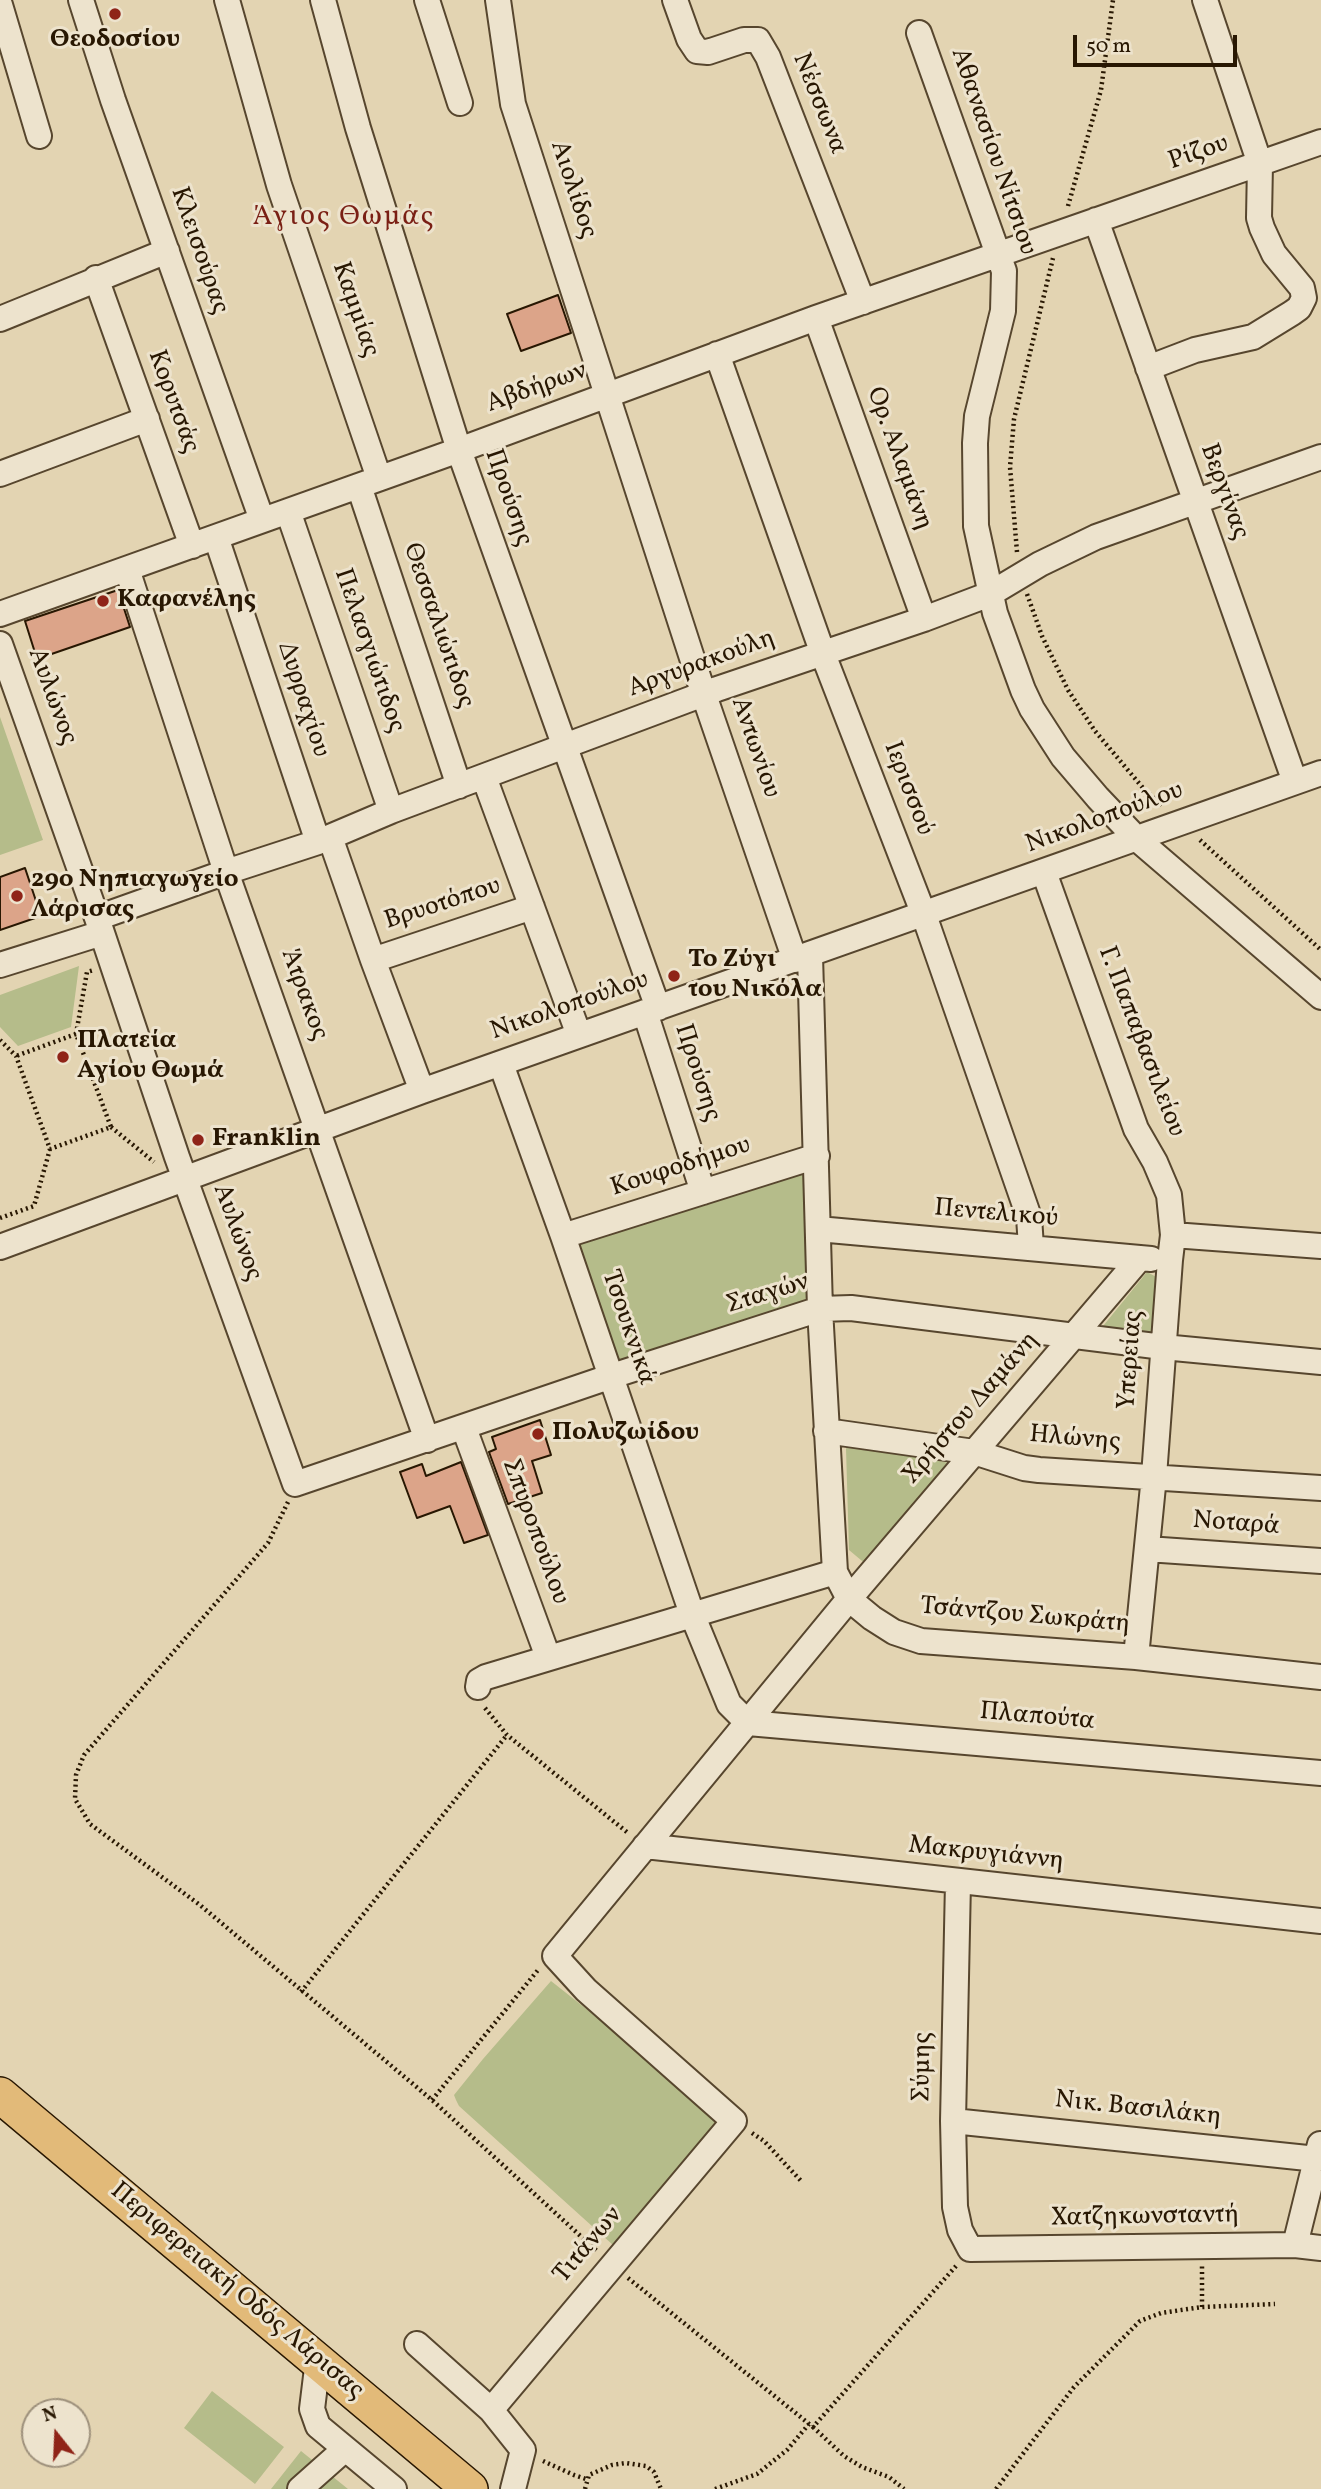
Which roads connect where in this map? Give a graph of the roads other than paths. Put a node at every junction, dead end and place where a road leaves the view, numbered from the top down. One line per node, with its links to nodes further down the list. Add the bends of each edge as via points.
1 (81, 0): 15 (street, Κλεισούρας)
2 (227, 0): 28 (street, Καμμίας)
3 (323, 0): 25 (street, Προύσης, via 358,128)
4 (427, 0): 10 (street)
5 (498, 0): 23 (street, Αιολίδος, via 513,104)
6 (675, 0): 18 (street, Νέσσωνα, via 697,51 758,40)
7 (1205, 0): 13 (street)
8 (0, 5): 11 (street)
9 (919, 33): 16 (street, Αθανασίου Νίτσιου)
10 (460, 103)
11 (39, 136)
12 (1321, 142): 13 (street, Ρίζου)
13 (1260, 164): 14 (street, Ρίζου); 22 (street, via 1262,228 1274,254 1302,288 1303,302 1253,337 1195,350)
14 (1096, 220): 16 (street, Αβδήρων); 22 (street, Βεργίνας)
15 (167, 251): 17 (street); 31 (street, Κλεισούρας)
16 (999, 256): 18 (street, Αβδήρων); 35 (street, Αθανασίου Νίτσιου, via 1004,271 1003,311 979,407 975,443 975,526)
17 (96, 278): 20 (street); 24 (street, Κορυτσάς)
18 (863, 302): 19 (street, Αβδήρων)
19 (816, 318): 21 (street, Αβδήρων); 37 (street, Ορ. Αλαμάνη)
20 (0, 319)
21 (717, 354): 23 (street, Αβδήρων); 39 (street, Ιερισσού)
22 (1148, 368): 29 (street, Βεργίνας)
23 (608, 394): 25 (street, Αβδήρων); 40 (street, Αντωνίου)
24 (147, 419): 27 (street); 33 (street, Κορυτσάς)
25 (459, 450): 28 (street, Αβδήρων); 41 (street, Προύσης)
26 (1321, 457): 29 (street, Αργυρακούλη)
27 (0, 474)
28 (369, 482): 30 (street, Αβδήρων); 45 (street, Θεσσαλιώτιδος)
29 (1195, 502): 35 (street, Αργυρακούλη, via 1096,537); 44 (street, Βεργίνας)
30 (288, 511): 31 (street, Αβδήρων); 46 (street, Πελασγιώτιδος)
31 (262, 520): 32 (street, Αβδήρων)
32 (216, 537): 33 (street, Αβδήρων); 48 (street, Δυρραχίου)
33 (191, 546): 34 (street, Αβδήρων)
34 (127, 569): 36 (street, Αβδήρων); 49 (street, Άτρακος)
35 (990, 594): 37 (street, Αργυρακούλη); 47 (street, Αθανασίου Νίτσιου, via 1032,709 1063,757)
36 (0, 614)
37 (924, 619): 39 (street, Αργυρακούλη)
38 (0, 644): 53 (street, Αυλώνος)
39 (823, 654): 40 (street, Αργυρακούλη); 52 (street, Ιερισσού)
40 (704, 695): 41 (street, Αργυρακούλη); 54 (street, Αντωνίου)
41 (563, 746): 43 (street, Αργυρακούλη); 58 (street, Προύσης)
42 (1321, 773): 44 (street, Νικολοπούλου)
43 (484, 776): 45 (street, Αργυρακούλη); 51 (street)
44 (1295, 782): 47 (street, Νικολοπούλου)
45 (459, 786): 46 (street, Αργυρακούλη)
46 (391, 811): 48 (street, Αργυρακούλη)
47 (1137, 839): 50 (street, Νικολοπούλου); 57 (street, Αθανασίου Νίτσιου)
48 (324, 840): 49 (street, Αργυρακούλη); 55 (street, Δυρραχίου)
49 (226, 872): 53 (street, Αργυρακούλη); 62 (street, Άτρακος)
50 (1044, 872): 52 (street, Νικολοπούλου); 67 (street, Γ. Παπαβασιλείου, via 1136,1129 1169,1195)
51 (532, 907): 55 (street, Βρυοτόπου); 59 (street)
52 (924, 915): 54 (street, Νικολοπούλου); 71 (street, Ιερισσού, via 1030,1217)
53 (99, 925): 56 (street, Αργυρακούλη); 64 (street, Αυλώνος)
54 (803, 958): 58 (street, Νικολοπούλου); 63 (street, Αντωνίου)
55 (373, 960): 61 (street, Δυρραχίου)
56 (0, 965)
57 (1321, 997)
58 (651, 1010): 59 (street, Νικολοπούλου); 65 (street, Προύσης)
59 (579, 1035): 60 (street, Νικολοπούλου)
60 (501, 1063): 61 (street, Νικολοπούλου); 68 (street, Τσουκνικά)
61 (422, 1091): 62 (street, Νικολοπούλου)
62 (319, 1128): 64 (street, Νικολοπούλου); 81 (street, Άτρακος)
63 (817, 1156): 65 (street, Κουφοδήμου); 66 (street, Αντωνίου)
64 (181, 1167): 69 (street, Νικολοπούλου); 84 (street, Αυλώνος)
65 (703, 1192): 68 (street, Κουφοδήμου)
66 (818, 1229): 71 (street, Πεντελικού); 74 (street, Αντωνίου)
67 (1173, 1235): 70 (street); 73 (street, Υπερείας)
68 (564, 1236): 78 (street, Τσουκνικά)
69 (1, 1245)
70 (1321, 1246)
71 (1031, 1247): 72 (street, Πεντελικού)
72 (1140, 1258): 73 (street, Πεντελικού); 75 (street, Χρήστου Δαμάνη)
73 (1170, 1260): 76 (street, Υπερείας)
74 (820, 1309): 75 (street, Σταγών, via 851,1308); 78 (street, Σταγών); 80 (street, Αντωνίου)
75 (1075, 1335): 76 (street, Σταγών); 82 (street, Χρήστου Δαμάνη)
76 (1163, 1347): 77 (street, Σταγών); 83 (street, Υπερείας)
77 (1321, 1362)
78 (612, 1376): 79 (street, Σταγών); 90 (street, Τσουκνικά)
79 (464, 1427): 81 (street, Σταγών); 91 (street, Σπυροπούλου)
80 (826, 1431): 82 (street, Ηλώνης); 88 (street, Αντωνίου)
81 (427, 1440): 84 (street, Σταγών)
82 (974, 1452): 83 (street, Ηλώνης, via 1024,1468); 89 (street, Χρήστου Δαμάνη)
83 (1154, 1476): 85 (street, Ηλώνης); 86 (street, Υπερείας)
84 (295, 1484)
85 (1321, 1489)
86 (1147, 1549): 87 (street, Νοταρά); 92 (street, Υπερείας)
87 (1321, 1561)
88 (835, 1572): 89 (street, Τσάντζου Σωκράτη); 90 (street)
89 (849, 1599): 92 (street, Τσάντζου Σωκράτη, via 894,1632 921,1641); 95 (street, Χρήστου Δαμάνη)
90 (692, 1614): 91 (street); 95 (street, Τσουκνικά, via 729,1704)
91 (548, 1657): 94 (street, via 486,1677)
92 (1136, 1657): 93 (street, Τσάντζου Σωκράτη)
93 (1321, 1677)
94 (478, 1686)
95 (748, 1723): 96 (street, Πλαπούτα); 97 (street, Χρήστου Δαμάνη)
96 (1321, 1773)
97 (645, 1846): 98 (street, Μακρυγιάννη); 101 (street, Χρήστου Δαμάνη, via 555,1956 586,1990)
98 (958, 1882): 99 (street, Μακρυγιάννη); 102 (street, Σύμης)
99 (1321, 1921)
100 (0, 2095): 108 (highway, Περιφερειακή Οδός Λάρισας)
101 (734, 2121): 109 (street, Τιτάνων)
102 (953, 2121): 103 (street, Νικ. Βασιλάκη); 106 (street, Σύμης, via 955,2207)
103 (1319, 2150): 104 (street)
104 (1295, 2245): 105 (street, Χατζηκωνσταντή); 106 (street, Χατζηκωνσταντή)
105 (1321, 2248)
106 (970, 2249)
107 (417, 2344): 109 (street)
108 (318, 2360): 110 (street, via 313,2416); 113 (highway, Περιφερειακή Οδός Λάρισας)
109 (491, 2410): 114 (street, via 523,2451)
110 (345, 2449): 111 (street); 112 (street)
111 (300, 2489)
112 (394, 2489)
113 (470, 2489)
114 (513, 2489)

